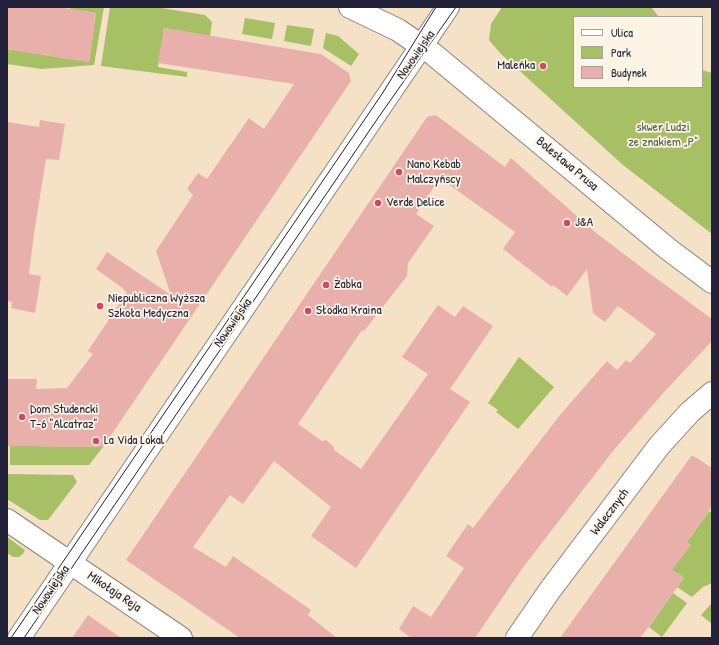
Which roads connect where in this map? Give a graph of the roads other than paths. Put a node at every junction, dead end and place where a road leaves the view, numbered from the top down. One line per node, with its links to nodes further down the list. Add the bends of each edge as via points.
1 (350, 7): 3 (street, Bolesława Prusa, via 398,30)
2 (448, 7): 3 (street, Nowowiejska)
3 (422, 46): 4 (street, Bolesława Prusa, via 668,249); 7 (street, Nowowiejska)
4 (712, 282)
5 (712, 393): 10 (street, Walecznych, via 658,446)
6 (7, 520): 7 (street, Mikołaja Reja)
7 (71, 562): 8 (street, Nowowiejska); 9 (street, Mikołaja Reja)
8 (18, 638)
9 (181, 638)
10 (516, 638)

